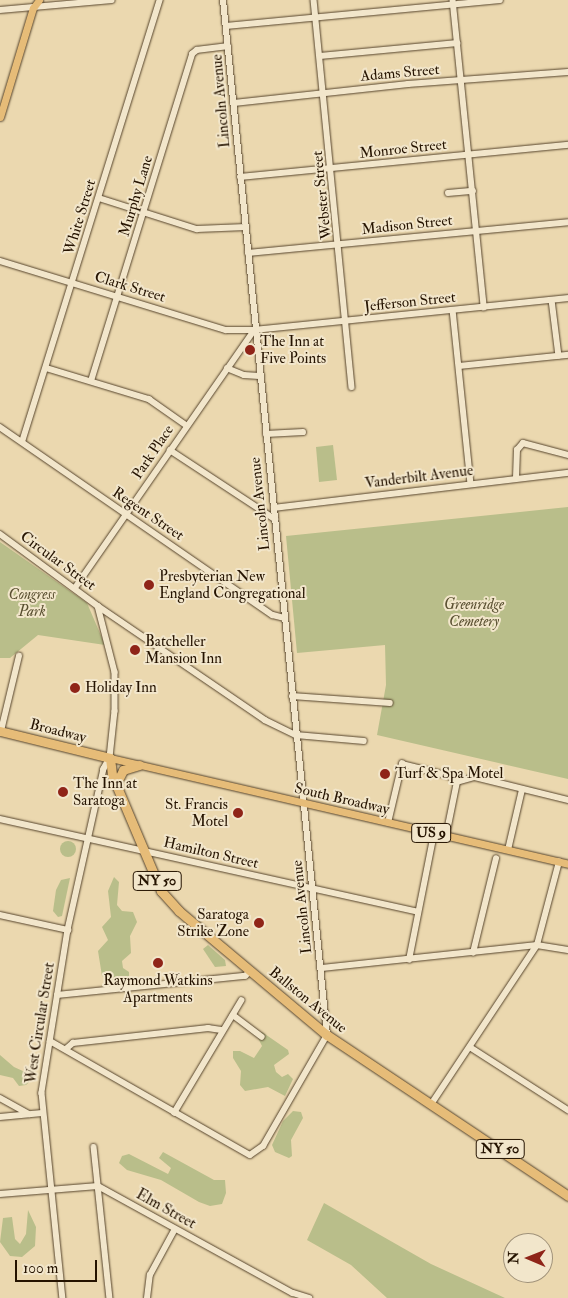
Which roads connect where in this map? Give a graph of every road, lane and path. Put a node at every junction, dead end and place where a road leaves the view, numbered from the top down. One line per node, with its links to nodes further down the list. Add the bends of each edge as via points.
1 (30, 0): 9 (main road)
2 (39, 0): 9 (main road)
3 (112, 0): 9 (street)
4 (160, 0): 27 (street, White Street)
5 (223, 0): 12 (street, Lincoln Avenue)
6 (314, 0): 11 (street, Webster Street)
7 (500, 0): 8 (street)
8 (453, 2): 11 (street); 13 (street)
9 (33, 8): 10 (street); 20 (main road)
10 (0, 10)
11 (316, 17): 12 (street); 15 (street, Webster Street)
12 (226, 26): 14 (street, Lincoln Avenue)
13 (458, 43): 15 (street); 17 (street)
14 (228, 46): 19 (street, Lincoln Avenue); 28 (street, Murphy Lane, via 197,50 192,54)
15 (320, 56): 18 (street, Webster Street)
16 (568, 72): 17 (street, Adams Street)
17 (461, 80): 18 (street, Adams Street); 22 (street)
18 (324, 93): 19 (street, Adams Street); 23 (street, Webster Street)
19 (234, 102): 24 (street, Lincoln Avenue)
20 (0, 117)
21 (568, 145): 22 (street, Monroe Street)
22 (469, 154): 23 (street, Monroe Street); 25 (street)
23 (332, 168): 24 (street, Monroe Street); 32 (street, Webster Street)
24 (240, 177): 30 (street, Lincoln Avenue)
25 (473, 191): 26 (street); 31 (street)
26 (448, 193)
27 (99, 198): 28 (street); 35 (street, White Street)
28 (144, 212): 30 (street, via 197,229); 36 (street, Murphy Lane)
29 (568, 222): 31 (street, Madison Street)
30 (246, 227): 33 (street, Lincoln Avenue)
31 (476, 231): 32 (street, Madison Street); 39 (street)
32 (340, 244): 33 (street, Madison Street); 41 (street, Webster Street)
33 (248, 253): 42 (street, Lincoln Avenue)
34 (0, 261): 35 (street, Clark Street)
35 (72, 283): 36 (street, Clark Street); 46 (street, White Street)
36 (119, 296): 42 (street, Clark Street, via 216,328); 49 (street, Murphy Lane)
37 (568, 298): 38 (street, Jefferson Street)
38 (552, 300): 39 (street, Jefferson Street); 44 (street)
39 (484, 307): 40 (street, Jefferson Street)
40 (453, 310): 41 (street, Jefferson Street); 45 (street)
41 (346, 321): 42 (street, Jefferson Street); 50 (street, Webster Street)
42 (254, 330): 47 (street, Park Place); 48 (street, Lincoln Avenue)
43 (568, 355): 44 (street)
44 (559, 356): 45 (street)
45 (459, 366): 60 (street)
46 (46, 368): 49 (street); 55 (street, White Street)
47 (228, 368): 48 (street, via 244,375); 51 (street, Park Place)
48 (259, 376): 54 (street, Lincoln Avenue)
49 (92, 381): 51 (street, via 149,399)
50 (352, 387)
51 (186, 425): 56 (street, Park Place)
52 (0, 427): 55 (street, Regent Street)
53 (303, 432): 54 (street)
54 (266, 434): 61 (street, Lincoln Avenue)
55 (22, 442): 62 (street, Regent Street)
56 (170, 450): 62 (street, Park Place); 63 (street)
57 (568, 455): 59 (street, via 523,442 517,450)
58 (568, 473): 59 (street, Vanderbilt Avenue)
59 (516, 478): 60 (street, Vanderbilt Avenue)
60 (471, 484): 61 (street, Vanderbilt Avenue)
61 (274, 508): 63 (street, Lincoln Avenue)
62 (126, 514): 65 (street, Park Place); 67 (street, Regent Street, via 273,615)
63 (275, 519): 67 (street, Lincoln Avenue)
64 (0, 534): 65 (street, Circular Street)
65 (75, 588): 66 (street, Circular Street)
66 (98, 606): 72 (street, via 265,720); 74 (street, Circular Street, via 115,672 116,711)
67 (284, 618): 69 (street, Lincoln Avenue)
68 (20, 656): 71 (street)
69 (292, 696): 70 (street); 72 (street, Lincoln Avenue)
70 (390, 703)
71 (1, 731): 74 (highway, Broadway / US 9)
72 (296, 736): 73 (street); 80 (street, Lincoln Avenue)
73 (364, 741)
74 (110, 758): 75 (main road, South Broadway / US 9); 77 (highway, Ballston Avenue / NY 50); 85 (street, West Circular Street)
75 (138, 765): 77 (highway, via 123,770); 80 (main road, South Broadway / US 9)
76 (457, 782): 78 (street, via 476,777); 82 (street, via 450,776 402,764); 84 (street)
77 (116, 785): 87 (highway, Ballston Avenue / NY 50)
78 (522, 790): 79 (street); 86 (street)
79 (568, 800)
80 (304, 804): 82 (main road, South Broadway / US 9); 91 (street, Lincoln Avenue)
81 (0, 819): 85 (street, Hamilton Street)
82 (388, 823): 83 (main road, South Broadway / US 9)
83 (434, 834): 84 (main road, South Broadway / US 9); 92 (street)
84 (446, 836): 86 (main road, South Broadway / US 9)
85 (89, 838): 87 (street, Hamilton Street); 94 (street, West Circular Street)
86 (508, 850): 89 (main road, South Broadway / US 9)
87 (145, 851): 91 (street, Hamilton Street); 100 (highway, Ballston Avenue / NY 50, via 168,900)
88 (496, 859): 97 (street)
89 (559, 862): 90 (main road, South Broadway / US 9); 95 (street)
90 (568, 864)
91 (312, 889): 92 (street, Hamilton Street); 99 (street, Lincoln Avenue)
92 (416, 911): 98 (street)
93 (0, 915): 94 (street)
94 (68, 930): 101 (street, West Circular Street)
95 (537, 945): 96 (street); 97 (street); 108 (street)
96 (568, 950)
97 (473, 953): 98 (street)
98 (409, 960): 99 (street)
99 (322, 968): 105 (street, Lincoln Avenue)
100 (251, 971): 101 (street, via 236,977); 105 (highway, Ballston Avenue / NY 50)
101 (58, 995): 107 (street, West Circular Street)
102 (241, 1002): 103 (street)
103 (233, 1015): 104 (street); 106 (street)
104 (223, 1030): 109 (street, via 208,1028 73,1043); 113 (street)
105 (327, 1035): 111 (highway, Ballston Avenue / NY 50); 113 (street, via 257,1152 243,1153)
106 (262, 1037)
107 (50, 1041): 109 (street); 114 (street, West Circular Street)
108 (470, 1047): 111 (street); 112 (street)
109 (66, 1049): 113 (street)
110 (0, 1098): 115 (street)
111 (432, 1103): 121 (highway, Ballston Avenue / NY 50)
112 (568, 1110)
113 (174, 1112)
114 (42, 1113): 115 (street); 119 (street, West Circular Street)
115 (29, 1114): 116 (street)
116 (0, 1117)
117 (94, 1147): 118 (street)
118 (98, 1186): 119 (street); 122 (street, Elm Street); 124 (street)
119 (51, 1189): 120 (street); 123 (street, West Circular Street)
120 (0, 1194)
121 (568, 1196)
122 (175, 1229): 125 (street, via 150,1275); 126 (street, Elm Street, via 293,1293)
123 (62, 1298)
124 (110, 1298)
125 (147, 1298)
126 (309, 1298)

